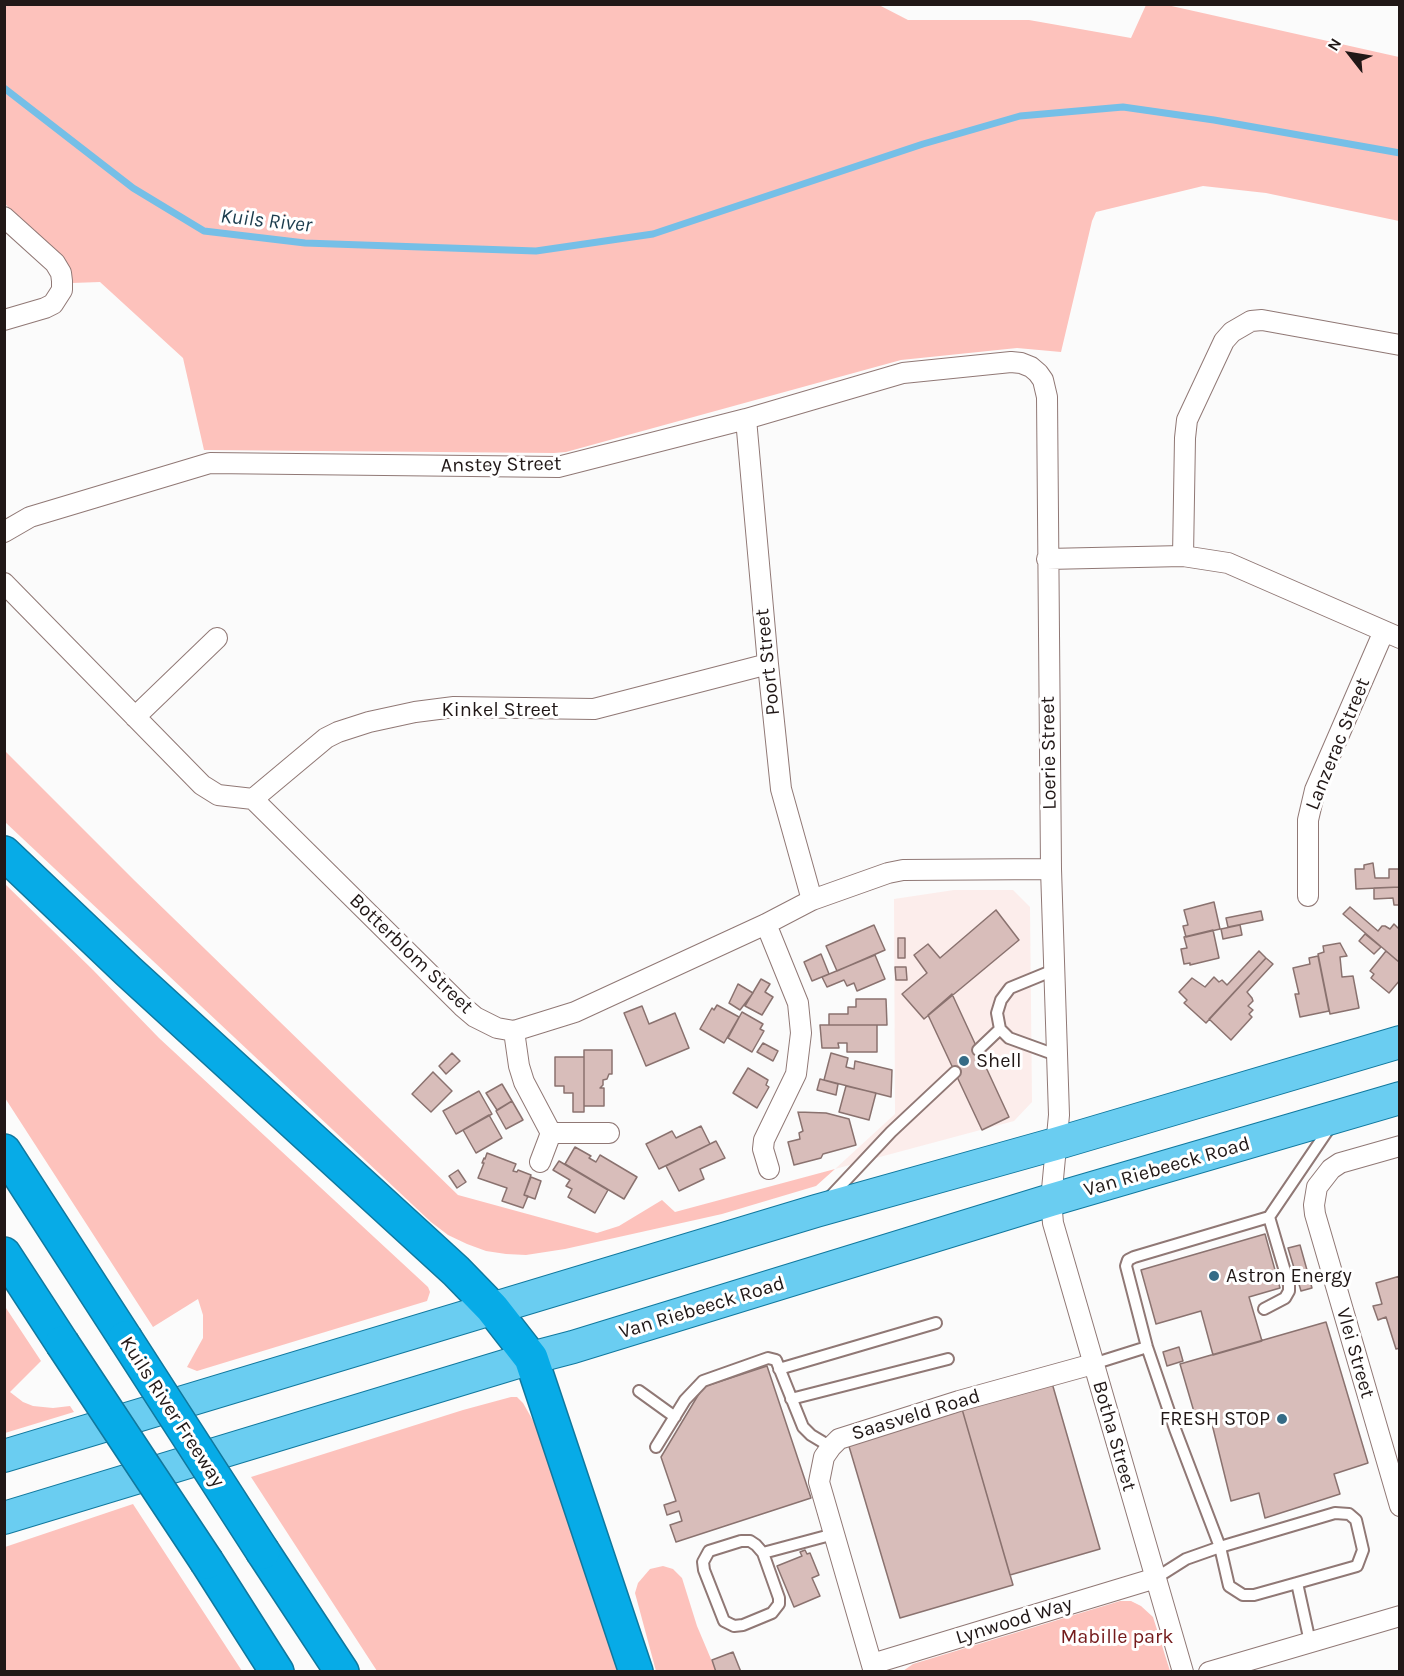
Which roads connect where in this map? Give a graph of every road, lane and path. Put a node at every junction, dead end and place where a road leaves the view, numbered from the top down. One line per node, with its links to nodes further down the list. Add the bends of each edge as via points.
1 (4, 217): 2 (street, via 55,263 63,281 53,304)
2 (4, 320)
3 (1400, 345): 7 (street, via 1268,320 1251,321 1232,332 1224,341 1187,420)
4 (1031, 367): 5 (street, Anstey Street, via 1011,362 903,373); 8 (street, Loerie Street, via 1043,380 1047,398)
5 (746, 419): 6 (street, Anstey Street, via 558,467 210,463 30,517); 12 (street, Poort Street)
6 (4, 532)
7 (1183, 556): 8 (street); 10 (street, via 1228,563)
8 (1047, 559): 16 (street, Loerie Street)
9 (4, 584): 13 (street)
10 (1392, 635): 17 (street, Lanzerac Street, via 1315,790 1308,820)
11 (217, 638): 13 (street)
12 (768, 664): 14 (street, Kinkel Street, via 594,709 454,707 369,722 326,738); 18 (street, Poort Street, via 781,789)
13 (135, 717): 14 (street, via 210,791)
14 (253, 799): 22 (street, Botterblom Street, via 462,1006 496,1029)
15 (4, 853): 40 (highway)
16 (1051, 869): 18 (street, via 903,870); 20 (street, Loerie Street)
17 (1308, 896)
18 (812, 900): 19 (street)
19 (766, 924): 22 (street, via 575,1012); 35 (street, via 798,1003 801,1033 796,1074 764,1140)
20 (1054, 970): 21 (lane, via 1010,988 997,1013); 25 (street, Loerie Street)
21 (1000, 1029): 24 (lane); 25 (lane, via 1009,1038)
22 (514, 1031): 29 (street, via 524,1082)
23 (1400, 1042): 31 (main road)
24 (978, 1050)
25 (1056, 1054): 31 (street, Loerie Street, via 1059,1115)
26 (955, 1072): 37 (lane)
27 (1400, 1098): 28 (main road, Van Riebeeck Road)
28 (1336, 1116): 36 (main road, Van Riebeeck Road); 38 (lane)
29 (550, 1133): 30 (street); 34 (street)
30 (609, 1133)
31 (1055, 1144): 36 (street, Botha Street); 37 (main road)
32 (1400, 1146): 54 (street, Vlei Street, via 1330,1169 1317,1187 1314,1205)
33 (4, 1152): 65 (highway, Kuils River Freeway, bridge)
34 (540, 1162)
35 (769, 1169)
36 (1051, 1200): 44 (main road, Van Riebeeck Road); 46 (street, Botha Street, via 1053,1223)
37 (816, 1211): 40 (main road)
38 (1269, 1217): 41 (lane, via 1289,1292); 43 (lane, via 1128,1260 1126,1266)
39 (4, 1254): 64 (highway, bridge)
40 (492, 1308): 44 (highway); 53 (main road)
41 (1264, 1309)
42 (936, 1323): 47 (lane)
43 (1147, 1347): 46 (lane); 57 (lane)
44 (531, 1358): 55 (main road, Van Riebeeck Road); 66 (highway)
45 (948, 1359): 49 (lane)
46 (1092, 1364): 52 (street, Saasveld Road, via 948,1404 839,1439); 59 (street, Botha Street)
47 (779, 1369): 49 (lane); 50 (lane, via 776,1360 768,1358 703,1381)
48 (639, 1391): 50 (lane)
49 (791, 1399): 52 (lane, via 803,1427)
50 (675, 1417): 51 (lane)
51 (656, 1447)
52 (831, 1447): 56 (street, Saasveld Road, via 824,1457 819,1482)
53 (4, 1456)
54 (1400, 1506)
55 (4, 1518)
56 (834, 1534): 58 (lane); 63 (street, Saasveld Road)
57 (1220, 1547): 59 (lane, via 1186,1559); 60 (lane, via 1229,1586 1243,1595); 60 (lane, via 1335,1513 1349,1514 1356,1520 1362,1550 1357,1566)
58 (763, 1553): 58 (lane, via 750,1541 741,1541 705,1556 705,1570 724,1621 729,1624 743,1625 776,1609 779,1598)
59 (1156, 1578): 63 (street, Lynwood Way); 67 (street, Botha Street)
60 (1297, 1582): 62 (lane)
61 (1400, 1616): 62 (street)
62 (1310, 1642): 68 (street)
63 (873, 1668)
64 (277, 1671)
65 (342, 1671)
66 (636, 1671)
67 (1183, 1671)
68 (1209, 1671)

